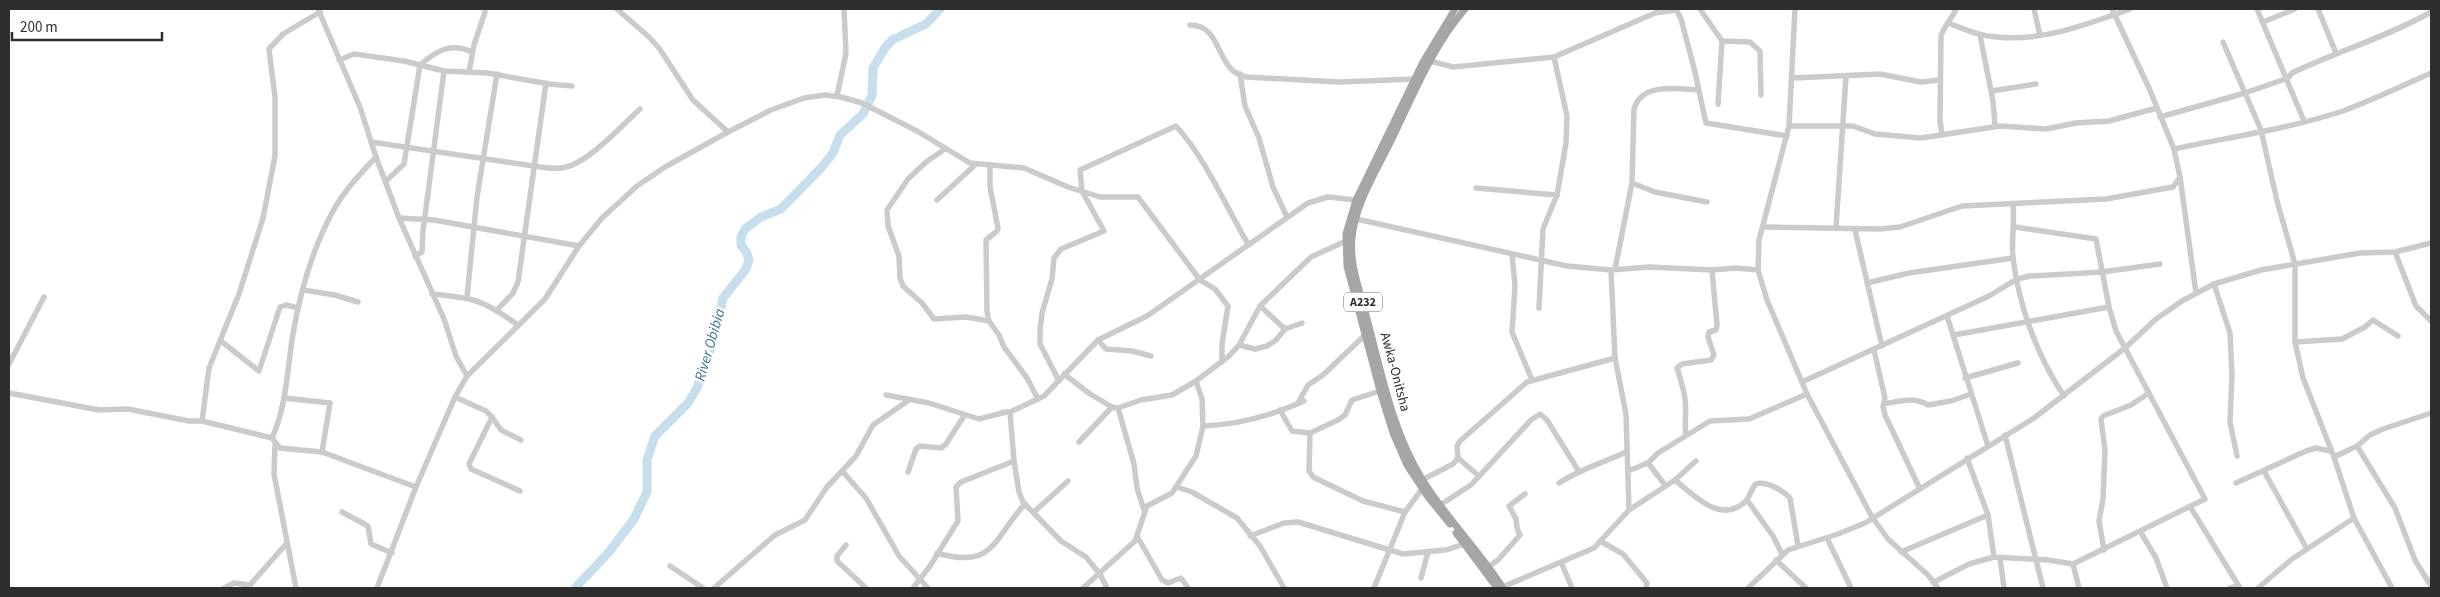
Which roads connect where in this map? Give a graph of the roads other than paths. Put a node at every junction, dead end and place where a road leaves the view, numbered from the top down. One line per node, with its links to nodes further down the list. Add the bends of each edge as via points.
1 (616, 9): 58 (street, via 654,43 693,100)
2 (844, 9): 48 (street, via 846,53)
3 (1455, 9): 39 (main road, Awka-Onitsha / A232)
4 (1465, 9): 29 (main road, Awka-Onitsha / A232)
5 (1676, 9): 27 (street, via 1656,14); 44 (street)
6 (1700, 9): 23 (street)
7 (1795, 9): 37 (street)
8 (1956, 9): 20 (street)
9 (2034, 9): 22 (street)
10 (2130, 9): 16 (street)
11 (2257, 9): 18 (street)
12 (2295, 9): 18 (street)
13 (2318, 9): 26 (street)
14 (319, 10): 28 (street); 132 (street, via 282,34 269,49 275,97 275,156 263,218)
15 (485, 12): 25 (street)
16 (2113, 12): 22 (street, via 2074,28); 50 (street)
17 (2431, 12): 26 (street, via 2407,26)
18 (2263, 22): 38 (street)
19 (1190, 24): 35 (street, via 1208,30 1232,71)
20 (1948, 24): 21 (street); 40 (street, via 1941,36)
21 (1980, 34): 22 (street, via 1996,37); 45 (street)
22 (2040, 34)
23 (1722, 41): 47 (street, via 1750,42 1760,51); 49 (street)
24 (2223, 42): 46 (street)
25 (472, 52): 30 (street, via 466,49 440,50); 32 (street)
26 (2336, 52): 38 (street)
27 (1554, 57): 29 (street, via 1453,67); 76 (street, via 1567,116)
28 (339, 60): 30 (street, via 354,54); 61 (street)
29 (1430, 61): 83 (main road, Awka-Onitsha / A232)
30 (420, 65): 31 (street); 62 (street)
31 (444, 71): 32 (street); 65 (street)
32 (469, 72): 34 (street)
33 (2431, 73): 53 (street, via 2343,111)
34 (497, 74): 41 (street); 67 (street)
35 (1240, 74): 39 (street, via 1310,81); 81 (street, via 1245,106)
36 (1846, 76): 37 (street); 40 (street, via 1880,74 1921,82); 55 (street)
37 (1793, 78): 54 (street)
38 (2288, 78): 46 (street); 53 (street)
39 (1414, 79): 78 (main road, Awka-Onitsha / A232)
40 (1940, 80): 59 (street)
41 (546, 83): 43 (street); 70 (street)
42 (2036, 84): 45 (street)
43 (572, 86)
44 (1698, 90): 60 (street, via 1704,121 1708,125); 73 (street, via 1663,88 1637,99)
45 (1992, 91): 56 (street)
46 (2245, 93): 52 (street); 57 (street)
47 (1761, 95)
48 (837, 96): 58 (street, via 825,94 804,98 771,110); 63 (street, via 862,103)
49 (1718, 104)
50 (2157, 108): 52 (street); 56 (street, via 2109,121 2046,129)
51 (640, 109): 70 (street, via 571,166)
52 (2160, 116): 64 (street)
53 (2304, 121): 57 (street)
54 (1789, 126): 55 (street); 60 (street)
55 (1841, 126): 59 (street, via 1853,126 1892,137); 86 (street)
56 (1995, 126): 59 (street)
57 (2261, 130): 64 (street); 101 (street)
58 (728, 132): 94 (street, via 637,186 602,218)
59 (1942, 135)
60 (1787, 136): 85 (street)
61 (371, 142): 62 (street); 66 (street)
62 (408, 148): 65 (street); 72 (street, via 402,167)
63 (944, 149): 68 (street); 122 (street, via 908,179 886,210 899,256 900,278 903,286 934,319 966,317)
64 (2174, 149): 71 (street)
65 (434, 152): 67 (street); 84 (street)
66 (376, 157): 72 (street); 110 (street, via 334,210 314,254)
67 (484, 158): 70 (street); 88 (street)
68 (976, 164): 69 (street); 77 (street)
69 (990, 165): 75 (street, via 1024,168); 122 (street, via 990,187 998,228 986,240 984,257)
70 (534, 166): 90 (street)
71 (2180, 177): 80 (street, via 2173,187 2127,197); 111 (street)
72 (386, 181): 82 (street)
73 (1632, 183): 79 (street, via 1655,192); 102 (street)
74 (1476, 188): 76 (street)
75 (1082, 191): 93 (street, via 1080,170 1176,126); 107 (street, via 1100,197 1138,198); 149 (street, via 1104,231 1061,249 1054,258 1040,331 1043,352)
76 (1557, 195): 99 (street, via 1543,229)
77 (937, 200)
78 (1356, 200): 81 (street, via 1337,196 1323,198); 83 (main road, Awka-Onitsha / A232)
79 (1707, 202)
80 (2013, 204): 87 (street); 89 (street, via 1962,206 1900,227)
81 (1287, 217): 93 (street)
82 (399, 218): 84 (street); 97 (street)
83 (1353, 218): 91 (main road, Awka-Onitsha / A232); 96 (street); 196 (main road, Awka-Onitsha / A232, via 1355,272 1396,424)
84 (425, 220): 88 (street); 97 (street, via 422,252)
85 (1764, 227): 86 (street); 104 (street)
86 (1836, 227): 89 (street)
87 (2015, 227): 98 (street); 105 (street, via 2095,237)
88 (473, 228): 90 (street); 114 (street)
89 (1855, 230): 108 (street)
90 (524, 235): 94 (street); 120 (street, via 516,288)
91 (1346, 241): 116 (street, via 1311,257); 128 (main road, Awka-Onitsha / A232, via 1350,276)
92 (2431, 243): 95 (street)
93 (1248, 244): 107 (street)
94 (578, 246): 126 (street, via 555,286)
95 (2395, 252): 101 (street, via 2360,253); 123 (street, via 2416,306)
96 (1512, 254): 99 (street); 148 (street, via 1515,286 1512,332)
97 (415, 256): 112 (street)
98 (2013, 258): 106 (street); 108 (street, via 1909,273)
99 (1542, 261): 102 (street); 119 (street)
100 (2160, 264): 105 (street)
101 (2295, 264): 109 (street); 133 (street)
102 (1613, 270): 103 (street, via 1673,267); 141 (street)
103 (1712, 270): 104 (street); 173 (street, via 1717,325 1708,337 1714,355 1710,360 1682,364 1677,368 1685,399)
104 (1758, 270): 151 (street, via 1766,300)
105 (2102, 272): 106 (street); 117 (street)
106 (2017, 279): 121 (street); 124 (street)
107 (1200, 280): 131 (street, via 1131,326); 142 (street, via 1215,289 1228,306)
108 (1867, 283): 135 (street)
109 (2214, 284): 111 (street); 184 (street, via 2230,333 2230,422)
110 (303, 290): 115 (street); 118 (street)
111 (2196, 293): 136 (street, via 2156,319)
112 (432, 294): 114 (street); 146 (street)
113 (44, 297): 143 (street)
114 (467, 297): 120 (street)
115 (358, 302)
116 (1260, 306): 127 (street); 134 (street)
117 (2109, 307): 124 (street); 136 (street)
118 (298, 308): 132 (street, via 280,307 259,371); 160 (street)
119 (1539, 308)
120 (497, 310): 126 (street)
121 (1947, 316): 129 (street); 135 (street)
122 (989, 321): 161 (street)
123 (2431, 321)
124 (2028, 322): 129 (street); 158 (street)
125 (1302, 323): 127 (street)
126 (518, 325): 146 (street)
127 (1285, 329): 134 (street, via 1267,346 1255,349)
128 (1366, 334): 152 (main road, Awka-Onitsha / A232); 165 (street, via 1323,376 1308,385 1301,402)
129 (1954, 335): 147 (street)
130 (2398, 336): 133 (street, via 2373,320 2342,339)
131 (1098, 340): 137 (street); 138 (street)
132 (221, 342): 170 (street, via 209,368)
133 (2295, 342): 183 (street, via 2303,378)
134 (1239, 345): 142 (street)
135 (1882, 346): 139 (street)
136 (2125, 348): 156 (street); 158 (street)
137 (1106, 349): 138 (street); 140 (street)
138 (1088, 350): 145 (street)
139 (1874, 350): 151 (street); 163 (street)
140 (1151, 356)
141 (1616, 358): 148 (street); 182 (street, via 1626,414)
142 (1222, 362): 150 (street)
143 (9, 364)
144 (2018, 364): 147 (street)
145 (1064, 374): 149 (street); 164 (street)
146 (467, 376): 159 (street)
147 (1966, 378): 155 (street)
148 (1532, 380): 185 (street, via 1510,395 1460,441)
149 (1059, 381): 161 (street)
150 (1196, 382): 164 (street, via 1172,395); 171 (street, via 1202,399)
151 (1802, 382): 154 (street)
152 (1380, 391): 172 (street, via 1352,400 1345,415); 205 (main road, Awka-Onitsha / A232, via 1400,449)
153 (9, 393): 170 (street, via 99,410 128,409)
154 (1808, 394): 173 (street, via 1749,419 1710,420); 218 (street)
155 (1971, 394): 163 (street, via 1952,402 1928,405 1909,399); 179 (street)
156 (2148, 394): 211 (street, via 2205,497 2204,501); 231 (street, via 2101,419 2105,450 2099,521)
157 (886, 395): 162 (street)
158 (2064, 396): 174 (street)
159 (455, 397): 169 (street); 202 (street)
160 (284, 398): 175 (street); 181 (street, via 330,403)
161 (1038, 399): 166 (street)
162 (909, 400): 168 (street, via 929,403); 193 (street, via 873,425)
163 (1884, 404): 204 (street, via 1885,415)
164 (1115, 407): 177 (street); 212 (street, via 1134,464)
165 (1280, 410): 171 (street, via 1225,425); 172 (street, via 1292,432)
166 (1010, 412): 168 (street, via 979,420); 187 (street)
167 (2431, 413): 180 (street, via 2383,429)
168 (964, 416): 194 (street, via 941,448 920,446 916,449)
169 (492, 417): 176 (street, via 501,430); 206 (street, via 469,464 475,472)
170 (202, 421): 175 (street)
171 (1203, 426): 203 (street, via 1196,456)
172 (1310, 433): 216 (street, via 1309,471 1313,478 1362,501)
173 (1686, 435): 189 (street)
174 (2005, 435): 179 (street); 239 (street)
175 (272, 438): 178 (street)
176 (521, 440)
177 (1079, 442)
178 (275, 445): 181 (street); 225 (street, via 274,474)
179 (1988, 446): 186 (street)
180 (2357, 446): 183 (street); 248 (street, via 2391,501 2415,560)
181 (322, 452): 202 (street)
182 (1626, 452): 190 (street, via 1592,468); 191 (street)
183 (2332, 454): 192 (street, via 2316,448); 219 (street)
184 (2237, 456)
185 (1458, 458): 195 (street); 196 (street, via 1454,464)
186 (1968, 458): 204 (street); 217 (street)
187 (1014, 461): 209 (street, via 1019,492); 235 (street, via 961,482 956,487 958,521)
188 (1696, 461): 197 (street)
189 (1648, 463): 191 (street); 201 (street)
190 (1578, 470): 195 (street, via 1540,414 1530,420); 199 (street)
191 (1628, 471): 213 (street)
192 (2264, 471): 200 (street); 230 (street)
193 (843, 472): 246 (street, via 866,498 899,556); 254 (street, via 827,487 805,520 776,535)
194 (908, 472)
195 (1479, 476): 210 (street, via 1465,490)
196 (1422, 480): 210 (main road, Awka-Onitsha / A232)
197 (1675, 480): 201 (street); 208 (street, via 1719,511 1736,508)
198 (1068, 481): 214 (street)
199 (1559, 483)
200 (2236, 483)
201 (1665, 485): 213 (street)
202 (416, 487): 234 (street)
203 (1177, 487): 212 (street); 222 (street, via 1231,513)
204 (1919, 487): 218 (street)
205 (1422, 489): 216 (street); 226 (main road, Awka-Onitsha / A232)
206 (520, 491)
207 (1525, 494): 243 (street, via 1509,506 1520,536)
208 (1747, 500): 228 (street, via 1754,486 1760,483 1787,495); 236 (street, via 1774,536)
209 (1025, 504): 214 (street); 235 (street, via 1000,540 988,551 966,560)
210 (1440, 506): 243 (main road, Awka-Onitsha / A232)
211 (2190, 508): 220 (street); 249 (street)
212 (1144, 510): 221 (street)
213 (1629, 510): 224 (street)
214 (1035, 511): 244 (street, via 1054,535 1086,557)
215 (342, 512): 234 (street, via 368,526 371,544)
216 (1405, 512): 229 (street)
217 (1988, 515): 233 (street); 237 (street)
218 (1872, 517): 223 (street); 233 (street)
219 (2354, 518): 230 (street); 276 (street)
220 (2140, 531): 231 (street); 273 (street)
221 (1137, 536): 244 (street); 260 (street, via 1162,580 1168,583 1181,578)
222 (1250, 536): 229 (street, via 1284,523 1298,522 1323,532); 261 (street, via 1274,568)
223 (1827, 538): 228 (street); 268 (street)
224 (1602, 542): 240 (street); 265 (street, via 1623,554 1647,583)
225 (287, 543): 250 (street, via 250,585 234,583); 251 (street)
226 (1464, 544): 232 (street); 263 (main road, Awka-Onitsha / A232)
227 (846, 545): 255 (street, via 837,561)
228 (1798, 546): 236 (street)
229 (1391, 549): 232 (street, via 1403,554); 262 (street)
230 (2307, 549): 275 (street)
231 (2104, 550): 241 (street)
232 (1428, 552): 245 (street)
233 (1901, 552): 247 (street)
234 (392, 553): 252 (street)
235 (938, 553): 246 (street)
236 (1782, 554): 238 (street)
237 (1997, 557): 239 (street); 247 (street, via 1969,564); 270 (street)
238 (1776, 560): 266 (street); 267 (street)
239 (2035, 560): 241 (street); 271 (street)
240 (1561, 562): 263 (street); 264 (street)
241 (2073, 564): 272 (street)
242 (670, 566): 253 (street)
243 (1488, 567): 263 (main road, Awka-Onitsha / A232)
244 (1100, 574): 258 (street); 259 (street)
245 (1421, 578)
246 (920, 580): 256 (street); 257 (street)
247 (1934, 582): 269 (street)
248 (2431, 586)
249 (2239, 587): 274 (street)
250 (224, 588)
251 (296, 588)
252 (377, 588)
253 (703, 588)
254 (714, 588)
255 (866, 588)
256 (913, 588)
257 (928, 588)
258 (1083, 588)
259 (1107, 588)
260 (1188, 588)
261 (1284, 588)
262 (1374, 588)
263 (1500, 588)
264 (1572, 588)
265 (1646, 588)
266 (1748, 588)
267 (1806, 588)
268 (1851, 588)
269 (1938, 588)
270 (2004, 588)
271 (2043, 588)
272 (2079, 588)
273 (2168, 588)
274 (2230, 588)
275 (2258, 588)
276 (2392, 588)

